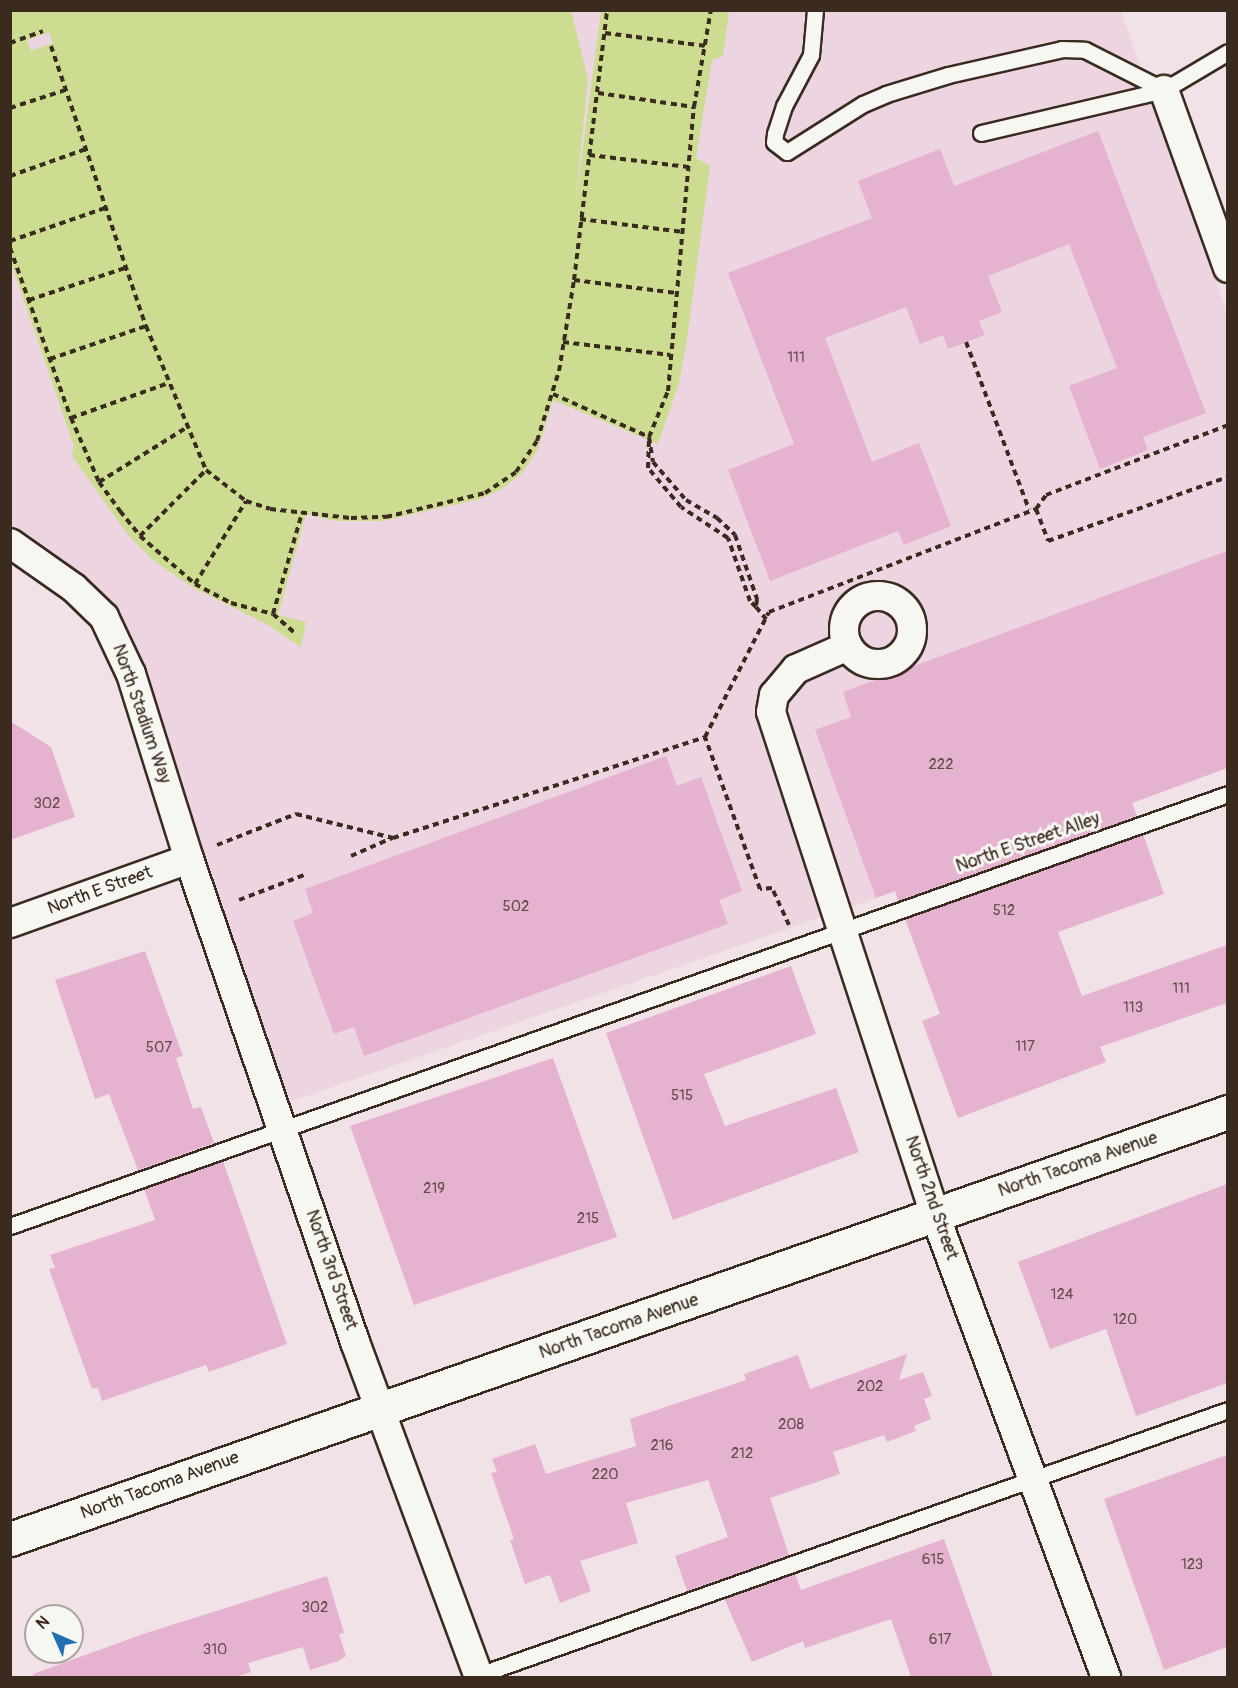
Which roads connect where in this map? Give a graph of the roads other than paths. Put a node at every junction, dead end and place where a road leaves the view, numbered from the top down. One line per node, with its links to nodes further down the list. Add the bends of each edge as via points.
1 (815, 10): 3 (lane, via 811,55 775,134 774,142 787,152 862,104 886,94 948,75 1062,49 1085,50)
2 (1227, 52): 3 (lane)
3 (1164, 90): 4 (lane); 5 (street)
4 (981, 133)
5 (1227, 268)
6 (10, 543): 9 (street, North Stadium Way, via 74,588 104,616 131,674)
7 (848, 646): 11 (street, North 2nd Street, via 796,669 774,695 771,712)
8 (1227, 794): 11 (lane, North E Street Alley)
9 (189, 859): 10 (street, North E Street); 13 (street, North 3rd Street)
10 (13, 917)
11 (840, 928): 13 (lane, North E Street Alley); 14 (street, North 2nd Street)
12 (1227, 1112): 14 (street, North Tacoma Avenue)
13 (284, 1131): 15 (lane, North E Street Alley); 16 (street, North 3rd Street)
14 (935, 1215): 16 (street, North Tacoma Avenue); 18 (street, North 2nd Street)
15 (10, 1226)
16 (379, 1410): 19 (street, North Tacoma Avenue); 20 (street, North 3rd Street)
17 (1227, 1410): 18 (lane)
18 (1035, 1478): 20 (lane); 21 (street, North 2nd Street)
19 (10, 1539)
20 (476, 1676)
21 (1106, 1677)

